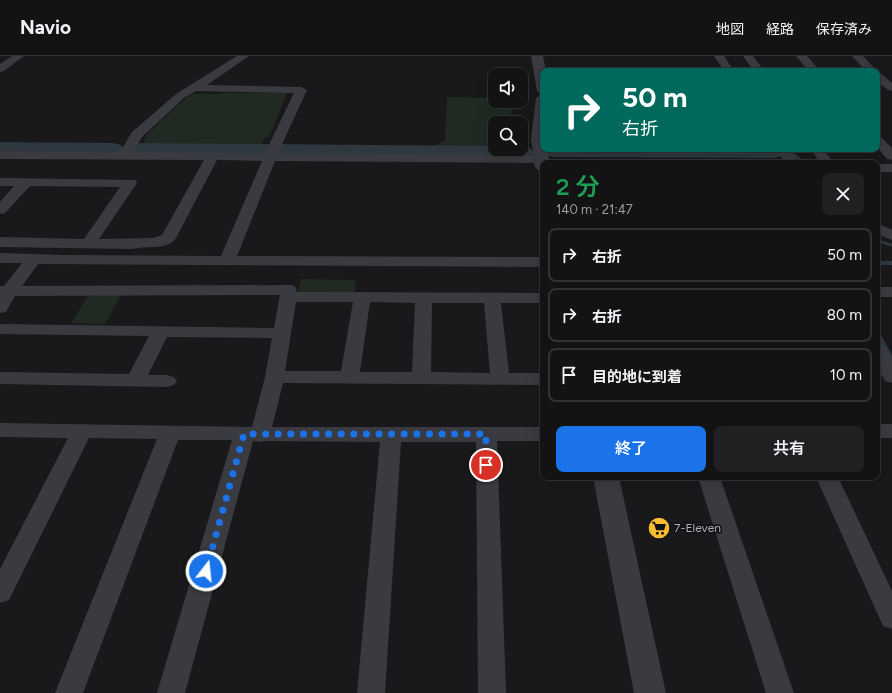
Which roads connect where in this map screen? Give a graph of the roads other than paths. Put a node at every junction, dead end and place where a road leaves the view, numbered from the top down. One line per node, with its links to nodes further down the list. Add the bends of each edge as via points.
1 (19, 56): 13 (street)
2 (244, 56): 17 (street)
3 (537, 56): 8 (street)
4 (719, 56): 9 (street)
5 (748, 56): 10 (street)
6 (801, 56): 11 (street)
7 (857, 56): 12 (street)
8 (540, 68)
9 (727, 68)
10 (757, 68)
11 (811, 68)
12 (869, 68)
13 (0, 69)
14 (880, 76): 15 (street)
15 (892, 76)
16 (880, 78): 18 (street)
17 (194, 88): 21 (street, via 301,90); 24 (street, via 180,96 136,135)
18 (892, 88)
19 (880, 143): 26 (street)
20 (783, 152): 27 (street)
21 (273, 153): 25 (street); 28 (street); 40 (street)
22 (0, 155): 23 (street)
23 (24, 155): 24 (street); 31 (street)
24 (124, 156): 25 (street)
25 (213, 156): 37 (street, via 168,238 155,242)
26 (892, 156)
27 (790, 160)
28 (540, 163)
29 (880, 168): 30 (street)
30 (892, 168)
31 (0, 180): 32 (street)
32 (26, 182): 33 (street); 37 (street, via 130,183)
33 (0, 210)
34 (880, 230): 35 (street)
35 (892, 235)
36 (0, 242): 37 (street)
37 (89, 243)
38 (0, 258): 39 (street)
39 (34, 259): 40 (street); 42 (street)
40 (228, 259): 41 (street)
41 (540, 262)
42 (5, 291): 45 (street, via 289,290); 50 (street)
43 (880, 292): 44 (street)
44 (892, 292)
45 (288, 297): 46 (street); 53 (street)
46 (362, 298): 47 (street); 56 (street)
47 (424, 298): 48 (street); 57 (street)
48 (492, 298): 49 (street); 60 (street)
49 (540, 298)
50 (0, 308)
51 (0, 329): 52 (street)
52 (161, 331): 53 (street); 62 (street)
53 (282, 333): 55 (street)
54 (880, 355): 58 (street)
55 (275, 377): 56 (street); 69 (street)
56 (350, 377): 57 (street)
57 (421, 377): 60 (street)
58 (892, 377)
59 (0, 378): 62 (street)
60 (500, 378): 61 (street)
61 (540, 379)
62 (136, 380): 63 (street)
63 (167, 381)
64 (0, 430): 65 (street)
65 (82, 431): 68 (street); 76 (street)
66 (880, 431): 67 (street)
67 (892, 431)
68 (170, 433): 69 (street); 78 (street)
69 (252, 434): 72 (street); 79 (street)
70 (486, 434): 71 (street); 72 (street); 81 (street)
71 (540, 434)
72 (391, 435): 80 (street)
73 (607, 480): 82 (street)
74 (710, 480): 83 (street)
75 (828, 480): 77 (street)
76 (0, 593)
77 (892, 618)
78 (69, 693)
79 (172, 693)
80 (372, 693)
81 (492, 693)
82 (650, 693)
83 (780, 693)

